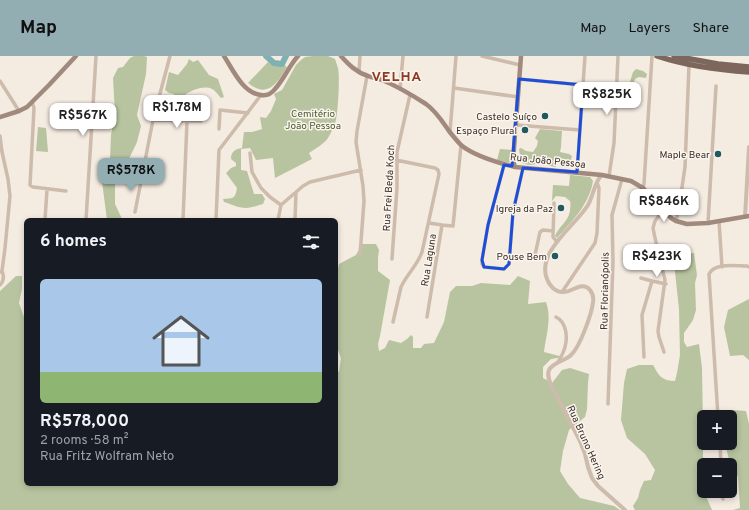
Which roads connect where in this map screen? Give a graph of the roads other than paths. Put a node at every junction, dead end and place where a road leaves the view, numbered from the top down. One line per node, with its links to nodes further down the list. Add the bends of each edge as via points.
1 (76, 56): 32 (main road)
2 (96, 56): 69 (street)
3 (170, 56): 36 (street)
4 (224, 56): 29 (main road, via 241,83 250,91)
5 (298, 56): 29 (main road, via 275,90)
6 (341, 56): 20 (main road, Rua João Pessoa)
7 (360, 56): 20 (street)
8 (403, 56): 28 (street)
9 (456, 56): 27 (street)
10 (482, 56): 18 (street)
11 (521, 56): 18 (main road)
12 (585, 56): 25 (street)
13 (618, 56): 56 (street, via 614,143)
14 (652, 56): 59 (street)
15 (657, 56): 17 (main road, via 673,61)
16 (674, 56): 17 (main road)
17 (690, 60): 19 (main road); 21 (main road, via 719,70); 74 (street, via 685,167)
18 (520, 65): 23 (main road)
19 (749, 67)
20 (359, 72): 22 (main road, Rua João Pessoa)
21 (749, 72)
22 (367, 76): 28 (main road, Rua João Pessoa); 52 (street, via 356,142)
23 (519, 79): 25 (street); 31 (main road)
24 (0, 81): 33 (street)
25 (583, 85): 41 (street)
26 (716, 86): 77 (street)
27 (454, 88): 31 (street); 42 (street)
28 (400, 89): 30 (main road, Rua João Pessoa)
29 (261, 95): 34 (street)
30 (410, 95): 42 (main road, Rua João Pessoa, via 431,107); 47 (street, Rua Frei Beda Koch)
31 (518, 97): 39 (main road)
32 (32, 102): 33 (main road); 60 (street, via 34,108 30,185 33,188)
33 (19, 111): 35 (main road)
34 (248, 113): 40 (street, via 220,110); 71 (street, via 219,150)
35 (0, 117)
36 (154, 120): 37 (street); 66 (street)
37 (187, 121): 38 (street); 70 (street)
38 (201, 122)
39 (516, 125): 41 (street); 48 (main road)
40 (219, 129)
41 (580, 130): 53 (street)
42 (450, 132): 44 (main road, Rua João Pessoa)
43 (0, 136): 86 (street, via 10,196)
44 (462, 145): 49 (main road, Rua João Pessoa); 78 (street, Rua Laguna, via 453,226)
45 (749, 147): 67 (street)
46 (250, 153): 64 (street, via 252,172 261,188)
47 (396, 160): 76 (street, via 438,170); 83 (street, Rua Frei Beda Koch, via 397,188)
48 (513, 161): 49 (main road); 50 (main road)
49 (506, 165): 50 (main road, Rua João Pessoa); 51 (street, via 488,225 482,260 484,267 504,269 508,264 513,212)
50 (515, 167): 51 (main road, Rua João Pessoa)
51 (523, 168): 53 (main road, Rua João Pessoa)
52 (361, 170): 62 (street, via 310,182); 81 (street, via 364,201)
53 (577, 172): 54 (main road, Rua João Pessoa)
54 (588, 174): 55 (main road, Rua João Pessoa); 58 (street)
55 (602, 175): 56 (main road, Rua João Pessoa); 58 (street)
56 (609, 176): 57 (main road, Rua João Pessoa)
57 (622, 179): 59 (main road, Rua João Pessoa); 98 (street, Rua Florianópolis, via 612,215)
58 (597, 182): 80 (street, via 588,205); 91 (street, via 599,188 595,244)
59 (643, 188): 65 (main road, Rua João Pessoa)
60 (47, 189): 61 (street); 68 (street)
61 (66, 191)
62 (296, 192): 64 (street); 73 (street)
63 (554, 203): 79 (street)
64 (281, 205): 72 (street)
65 (663, 210): 74 (main road, Rua João Pessoa); 89 (street, via 653,228)
66 (135, 212)
67 (747, 217): 75 (main road)
68 (44, 218)
69 (86, 218)
70 (183, 218)
71 (216, 218)
72 (278, 218)
73 (295, 218)
74 (676, 221): 77 (main road, via 687,224)
75 (719, 221): 77 (main road); 84 (street)
76 (429, 223): 78 (street); 94 (street, via 419,260 401,287)
77 (708, 223)
78 (442, 225): 92 (street, Rua Laguna)
79 (553, 231): 80 (street, via 553,237); 82 (street, via 540,232)
80 (557, 242): 91 (street, via 547,259 545,271 552,287)
81 (360, 255)
82 (535, 255)
83 (392, 259)
84 (722, 266): 85 (street); 99 (street, via 712,270 710,274)
85 (749, 267)
86 (1, 271): 90 (street, via 4,276)
87 (641, 278): 88 (street)
88 (652, 281): 89 (street); 96 (street, via 642,315)
89 (666, 284): 95 (street, via 658,331)
90 (0, 285)
91 (562, 292): 97 (street, Rua Bruno Hering, via 586,287 592,292 594,299 576,349)
92 (427, 317)
93 (556, 317): 97 (street, via 563,322 566,340)
94 (393, 322)
95 (664, 352)
96 (644, 357)
97 (558, 362): 100 (street, Rua Bruno Hering, via 550,368 548,377 580,441 591,475 598,486)
98 (608, 404)
99 (718, 410)
100 (625, 510)

